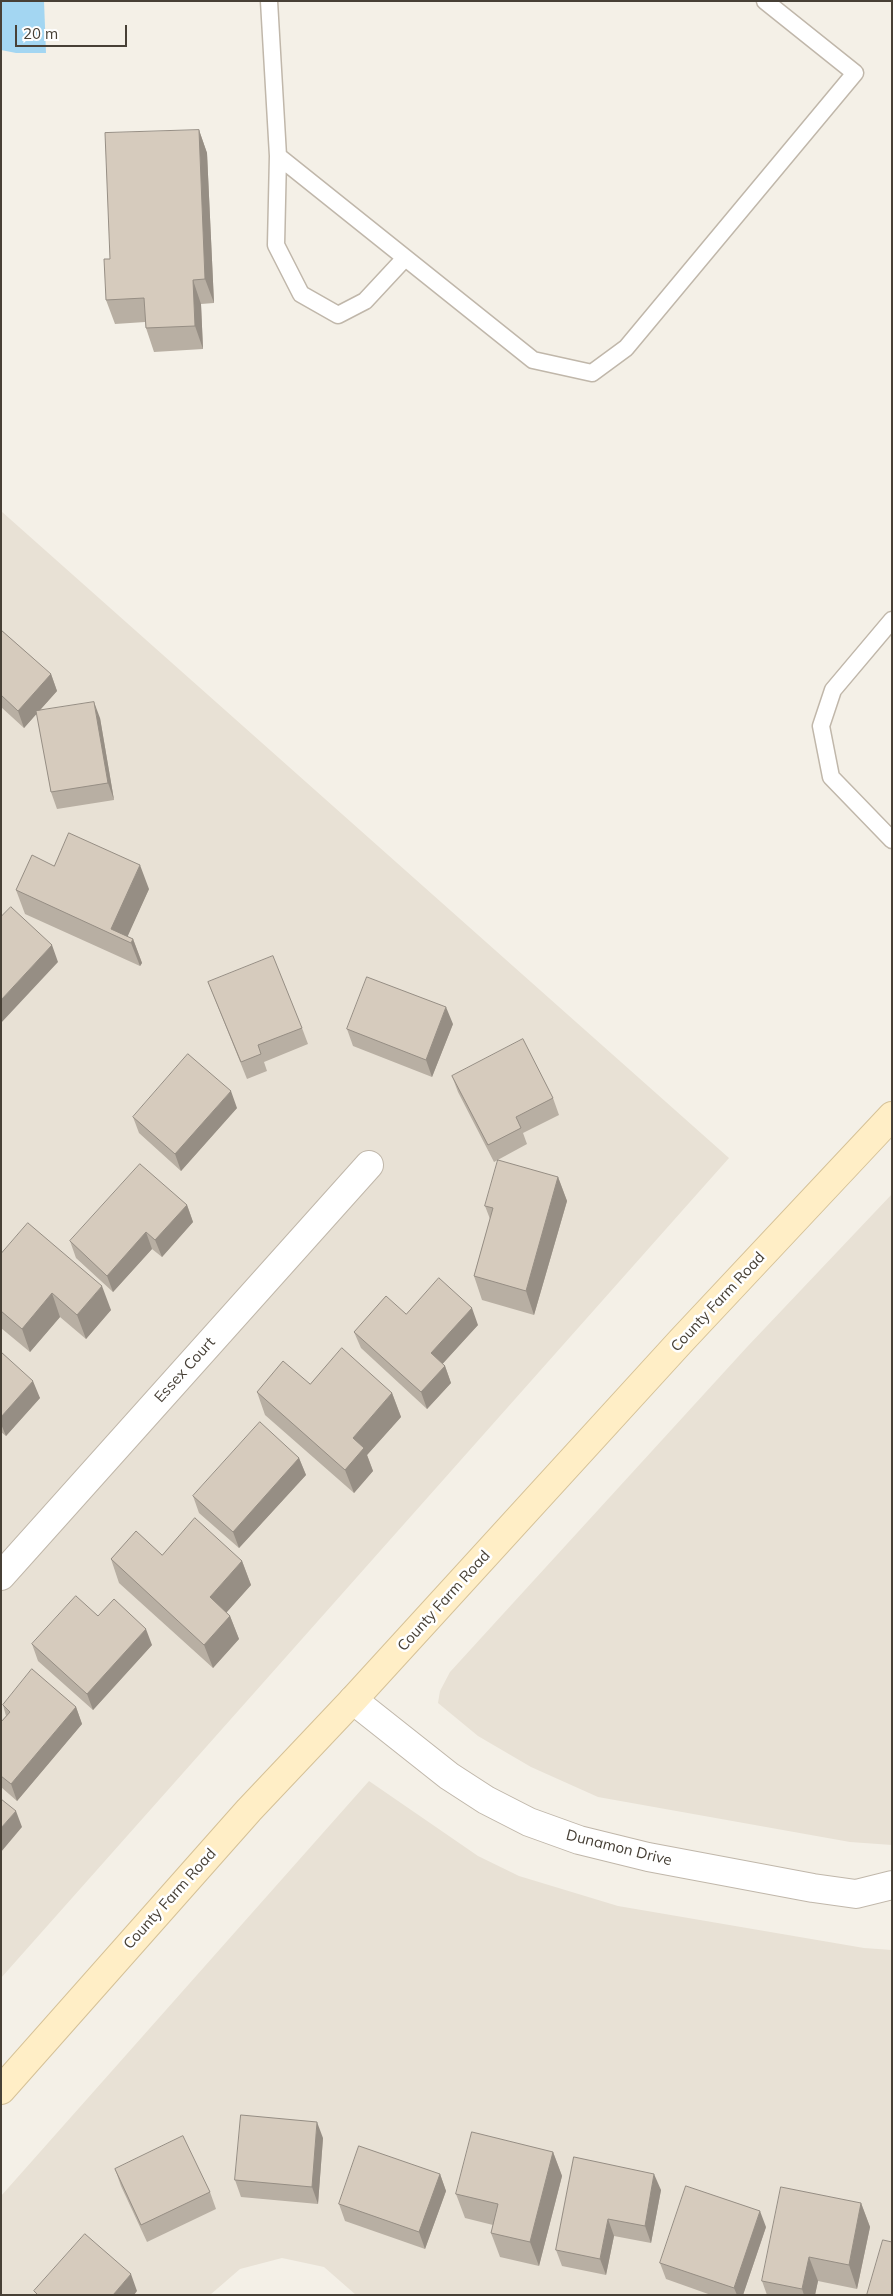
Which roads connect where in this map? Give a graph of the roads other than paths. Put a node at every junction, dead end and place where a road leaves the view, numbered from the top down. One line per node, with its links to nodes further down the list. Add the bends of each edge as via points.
1 (269, 1): 3 (lane)
2 (765, 1): 4 (lane, via 856,73 626,348 592,373 533,360)
3 (278, 156): 4 (lane); 4 (lane, via 276,245 301,294 338,315 365,301)
4 (405, 258)
5 (892, 620): 6 (lane, via 833,690 821,726 831,777)
6 (892, 840)
7 (892, 1116): 10 (main road, County Farm Road)
8 (369, 1165): 9 (street, Essex Court)
9 (1, 1576)
10 (353, 1700): 11 (street, Dunamon Drive, via 449,1776 486,1800 529,1822 579,1840 648,1857 813,1888 856,1894); 12 (main road, County Farm Road, via 249,1810)
11 (892, 1886)
12 (1, 2090)

